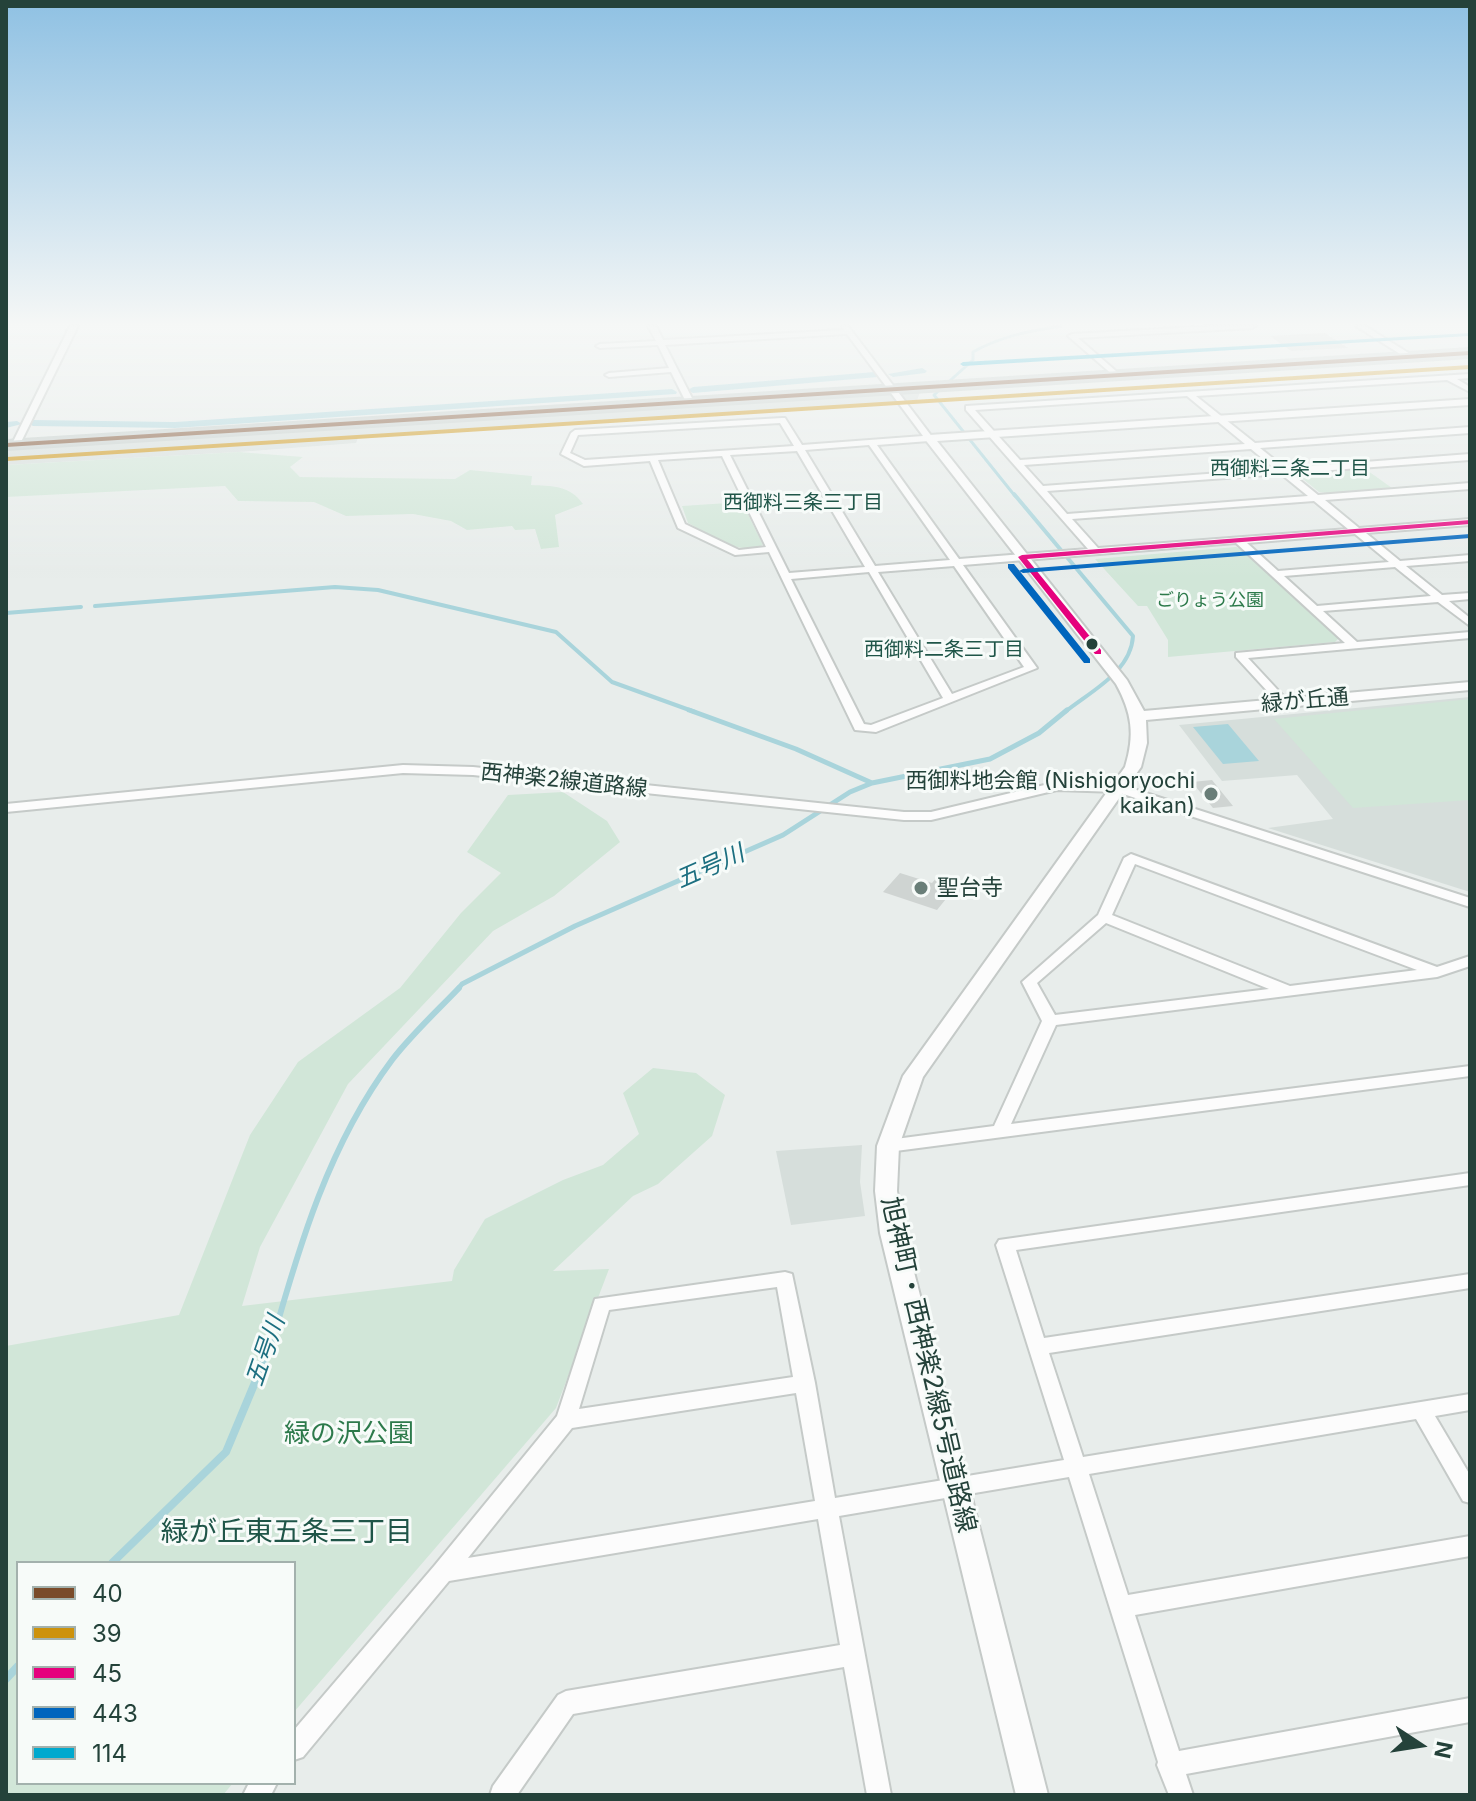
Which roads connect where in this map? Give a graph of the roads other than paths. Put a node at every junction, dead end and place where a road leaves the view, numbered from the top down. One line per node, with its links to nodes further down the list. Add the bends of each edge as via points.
1 (29, 410): 12 (street)
2 (541, 410): 12 (highway)
3 (908, 410): 10 (street)
4 (971, 410): 9 (street)
5 (1208, 410): 7 (street)
6 (1351, 410): 7 (street)
7 (1219, 419): 9 (street); 13 (street)
8 (1470, 430): 13 (street)
9 (992, 434): 10 (street); 18 (street)
10 (929, 438): 11 (street); 29 (street)
11 (871, 442): 14 (street); 31 (street)
12 (11, 444)
13 (1253, 446): 18 (street); 19 (street)
14 (800, 448): 15 (street); 17 (street, via 782,420 575,433 565,454 584,463); 33 (street)
15 (725, 453): 17 (street); 27 (street)
16 (1470, 457): 19 (street)
17 (653, 458): 27 (street, via 681,526 738,553)
18 (1017, 463): 21 (street)
19 (1283, 471): 21 (street); 22 (street)
20 (1470, 486): 22 (street)
21 (1040, 489): 23 (street)
22 (1316, 498): 23 (street); 25 (street)
23 (1065, 517): 28 (street)
24 (1470, 522): 25 (street)
25 (1356, 531): 26 (street); 32 (street)
26 (1238, 540): 28 (street); 34 (street)
27 (772, 549): 35 (street)
28 (1095, 551): 29 (street)
29 (1022, 557): 31 (street); 45 (street, via 1122,683)
30 (1470, 558): 32 (street)
31 (956, 562): 33 (street); 43 (street, via 1031,668)
32 (1397, 564): 34 (street); 37 (street)
33 (872, 569): 35 (street); 43 (street)
34 (1276, 574): 38 (street)
35 (785, 576): 43 (street, via 859,727 872,729)
36 (1470, 596): 37 (street)
37 (1439, 598): 38 (street); 39 (street)
38 (1315, 609): 41 (street)
39 (1470, 623)
40 (1470, 635): 41 (street)
41 (1353, 644): 44 (street, via 1240,655)
42 (1470, 686): 44 (street, 緑が丘通)
43 (949, 699)
44 (1284, 703): 45 (street, 緑が丘通)
45 (1139, 716): 46 (street, 旭神町・西神楽2線5号道路線, via 1140,746)
46 (1118, 788): 47 (street, 西神楽2線道路線, via 1057,786 931,816 904,816 473,771 403,769); 48 (street, 西神楽2線道路線); 56 (street, 旭神町・西神楽2線5号道路線, via 913,1076)
47 (6, 808)
48 (1470, 903)
49 (1104, 917): 51 (street, via 1131,858); 52 (street); 53 (street, via 1029,982)
50 (1470, 961): 51 (street)
51 (1437, 972): 52 (street)
52 (1289, 991): 53 (street)
53 (1050, 1021): 55 (street)
54 (1470, 1071): 55 (street)
55 (1000, 1131): 56 (street)
56 (888, 1146): 65 (street, 旭神町・西神楽2線5号道路線, via 886,1191 892,1233)
57 (1470, 1179): 59 (street, via 1005,1245)
58 (1470, 1281): 59 (street)
59 (1037, 1347): 64 (street)
60 (805, 1383): 63 (street); 63 (street, via 785,1279 698,1289 602,1304); 67 (street)
61 (1470, 1402): 62 (street)
62 (1421, 1410): 64 (street); 66 (street)
63 (566, 1420): 69 (street)
64 (1074, 1465): 65 (street); 70 (street)
65 (955, 1488): 67 (street); 77 (street, 旭神町・西神楽2線5号道路線)
66 (1470, 1494)
67 (829, 1508): 69 (street); 71 (street)
68 (1470, 1546): 70 (street)
69 (443, 1572): 73 (street)
70 (1121, 1607): 74 (street)
71 (853, 1654): 75 (street, via 566,1703); 76 (street)
72 (1470, 1710): 74 (street)
73 (296, 1746)
74 (1169, 1765): 78 (street)
75 (502, 1795)
76 (879, 1795)
77 (1032, 1795)
78 (1181, 1795)

